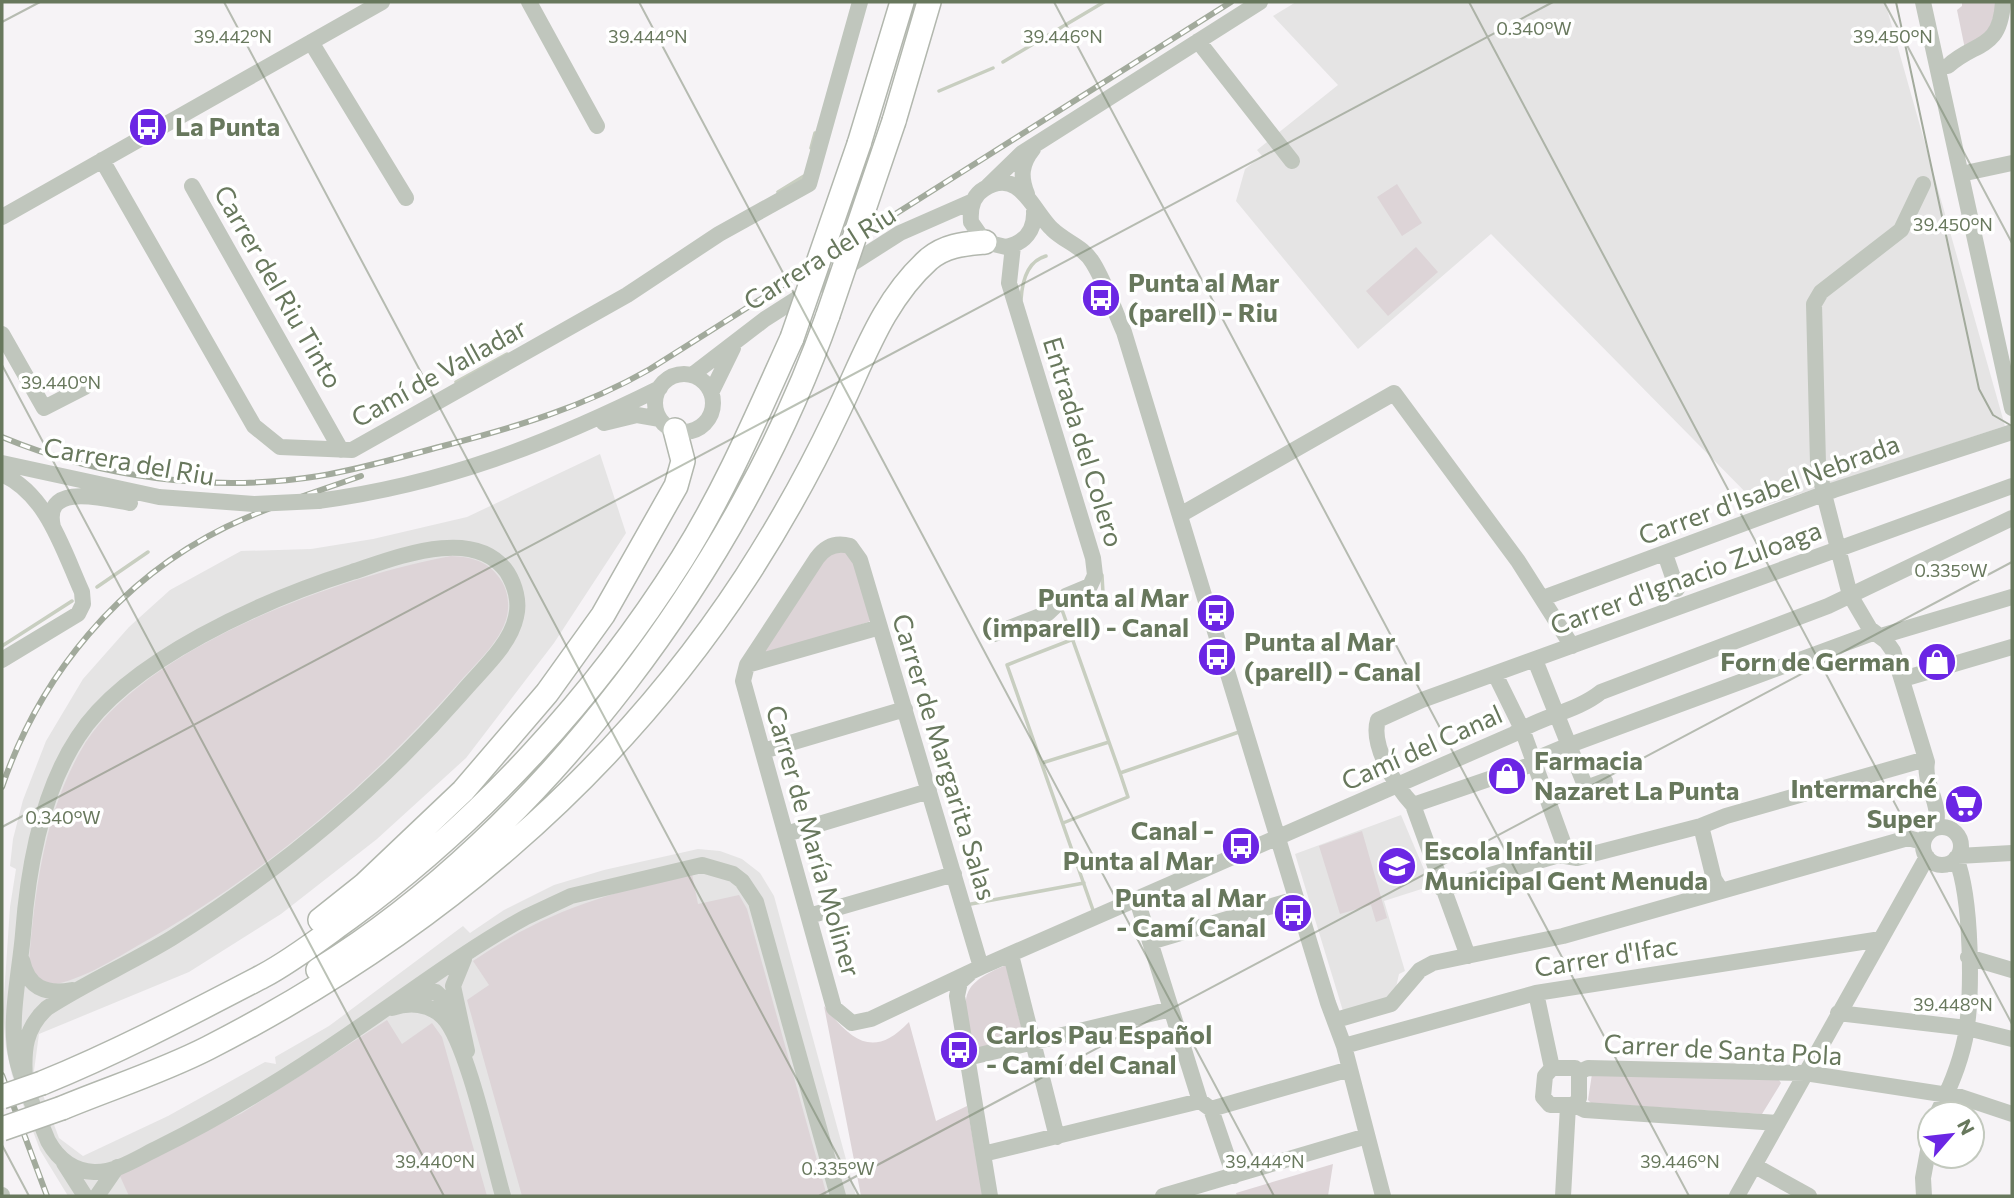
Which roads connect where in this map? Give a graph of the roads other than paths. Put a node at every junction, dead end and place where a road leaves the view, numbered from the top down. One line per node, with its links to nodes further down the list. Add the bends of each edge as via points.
1 (382, 2): 11 (street)
2 (529, 2): 13 (street)
3 (860, 2): 42 (street, Camí de Valladar, via 809,184 369,442)
4 (902, 2): 103 (highway, bridge, via 792,338 733,468 683,558 577,703 516,771 375,899 311,945)
5 (929, 2): 127 (highway, bridge, via 894,121 815,352 754,481 707,564 599,717 534,789 391,919 203,1040)
6 (1260, 2): 10 (street)
7 (1923, 2): 38 (street)
8 (1933, 2): 12 (street)
9 (2004, 4): 12 (street, via 1997,28 1985,44)
10 (1198, 41): 14 (street); 16 (street)
11 (311, 42): 15 (street); 23 (street)
12 (1948, 66): 18 (street)
13 (597, 126)
14 (1042, 140): 21 (street); 22 (street, via 1023,164)
15 (102, 160): 26 (street); 42 (street, Camí de Valladar, via 254,426 280,447)
16 (1292, 161)
17 (2012, 163): 18 (street)
18 (1970, 172): 33 (street)
19 (1923, 184): 48 (street, via 1901,230 1821,292 1814,304 1818,464)
20 (192, 186): 42 (street, Carrer del Riu Tinto)
21 (985, 188): 22 (street, via 1010,184); 24 (street)
22 (1027, 194): 25 (street)
23 (406, 198)
24 (973, 201): 27 (street, Carrera del Riu); 29 (street, via 970,215)
25 (1034, 211): 28 (street); 30 (street, via 1033,225)
26 (2, 217)
27 (932, 220): 29 (street, Carrera del Riu, via 953,221); 32 (street, Carrera del Riu, via 900,233)
28 (1055, 232): 30 (street); 50 (street, via 1077,245 1094,265 1124,332)
29 (979, 235): 30 (street, via 998,247); 127 (highway, via 942,251 909,279 891,303 806,476 746,577 684,664 566,797 475,877 403,933 337,976 207,1049)
30 (1020, 241): 60 (street, Entrada del Colero, via 1009,283 1095,575 1090,586 1066,596 1048,613)
31 (2, 334): 35 (street, via 44,408)
32 (736, 342): 34 (street, Carrera del Riu); 37 (street, Carrera del Riu)
33 (2012, 364)
34 (692, 375): 36 (street, via 677,375); 37 (street)
35 (85, 387)
36 (660, 388): 39 (street, via 656,403); 40 (street, Carrera del Riu)
37 (711, 393): 39 (street, via 713,409 705,423 691,431)
38 (2012, 408)
39 (668, 424): 40 (street, Carrera del Riu, via 637,415); 103 (highway, via 683,461 676,486 603,615 547,693 463,791 364,885)
40 (574, 430): 49 (street, Carrera del Riu, bridge, via 421,483 318,501)
41 (2012, 432): 48 (street, Carrer d'Isabel Nebrada)
42 (341, 450)
43 (2, 455): 45 (street)
44 (2, 463): 45 (street, Carrera del Riu)
45 (36, 472): 49 (street, Carrera del Riu)
46 (2, 474): 52 (street, via 33,496)
47 (2012, 486): 53 (street, Carrer d'Ignacio Zuloaga)
48 (1829, 492): 53 (street); 54 (street, Carrer d'Isabel Nebrada)
49 (189, 501): 52 (street, via 144,505 68,497 53,510)
50 (1180, 515): 58 (street, via 1394,393); 83 (street)
51 (2012, 518): 56 (street, Camí del Canal)
52 (55, 533): 64 (street, via 82,592 82,610)
53 (1840, 547): 56 (street); 62 (street, Carrer d'Ignacio Zuloaga)
54 (1665, 554): 55 (street); 58 (street, Carrer d'Isabel Nebrada)
55 (1677, 589)
56 (1850, 595): 61 (street); 70 (street, Camí del Canal)
57 (2012, 597): 61 (street)
58 (1543, 598): 62 (street)
59 (880, 627): 66 (street); 66 (street, Carrer de Margarita Salas, via 860,560 844,544 822,552); 69 (street, Carrer de Margarita Salas)
60 (994, 634)
61 (1877, 635): 68 (street, via 1893,651); 72 (street)
62 (1572, 646): 65 (street, Carrer d'Ignacio Zuloaga)
63 (2012, 647): 68 (street)
64 (2, 660)
65 (1535, 660): 67 (street, Carrer d'Ignacio Zuloaga); 70 (street)
66 (747, 665): 73 (street, Carrer de María Moliner, via 743,681)
67 (1495, 674): 71 (street); 77 (street, Carrer d'Ignacio Zuloaga, via 1378,720 1377,737)
68 (1902, 679): 74 (street)
69 (905, 709): 73 (street); 78 (street, Carrer de Margarita Salas)
70 (1554, 714): 71 (street, Camí del Canal); 72 (street)
71 (1522, 729): 75 (street); 77 (street, Camí del Canal)
72 (1567, 747): 75 (street); 76 (street, via 1586,788)
73 (763, 751): 82 (street, Carrer de María Moliner)
74 (1927, 761): 80 (street); 81 (street)
75 (1533, 764): 79 (street); 86 (street)
76 (1605, 781)
77 (1395, 787): 79 (street); 83 (street, Camí del Canal)
78 (929, 791): 82 (street); 88 (street, Carrer de Margarita Salas)
79 (1413, 805): 89 (street)
80 (1700, 826): 86 (street, via 1577,858); 90 (street)
81 (1943, 828): 84 (street); 87 (street, via 1960,840)
82 (786, 834): 93 (street, Carrer de María Moliner)
83 (1278, 839): 91 (street); 92 (street, Camí del Canal)
84 (1925, 850): 87 (street, via 1944,865); 90 (street, via 1908,838); 94 (street)
85 (2005, 854): 87 (street)
86 (1568, 856): 89 (street, via 1550,857)
87 (1957, 857): 100 (street, via 1964,881)
88 (954, 874): 93 (street); 101 (street, Carrer de Margarita Salas)
89 (1442, 889): 99 (street)
90 (1721, 890): 99 (street, via 1563,936)
91 (1296, 899): 95 (street); 111 (street)
92 (1137, 900): 95 (street); 98 (street, Camí del Canal)
93 (809, 916): 112 (street, Carrer de María Moliner, via 834,1008)
94 (1881, 939): 106 (street, Carrer d'Ifac); 109 (street)
95 (1150, 942): 107 (street)
96 (470, 953): 105 (street); 110 (street, via 457,970 453,986); 141 (street, via 508,927 571,896 691,867 713,866 733,874 756,902)
97 (21, 954): 104 (street, via 27,976 38,988 52,993); 104 (street, via 35,846 57,778 78,737 121,690 240,617 341,575 455,547 481,551 501,565 516,597 512,628 397,763 310,841 214,911); 123 (street, via 15,1048)
98 (1011, 954): 101 (street, Camí del Canal); 115 (street)
99 (1468, 956): 111 (street, via 1420,970 1391,1003)
100 (1968, 957): 102 (street); 113 (street)
101 (977, 969): 112 (street, Camí del Canal, via 871,1019); 117 (street, via 960,982 957,996)
102 (2012, 970)
103 (242, 984): 123 (highway, via 144,1039)
104 (78, 988): 123 (street, via 34,1021 24,1051)
105 (413, 991): 108 (street); 110 (street, via 436,992)
106 (1536, 993): 116 (street, Carrer d'Ifac); 118 (street)
107 (1171, 1009): 115 (street); 128 (street)
108 (383, 1011): 120 (street, via 411,1004 442,1016); 138 (street, via 245,1102)
109 (1838, 1013): 113 (street); 122 (street)
110 (460, 1017): 120 (street)
111 (1335, 1020): 116 (street)
112 (852, 1023)
113 (1967, 1028): 114 (street); 124 (street)
114 (2012, 1039)
115 (1033, 1043): 117 (street); 134 (street)
116 (1344, 1046): 119 (street)
117 (967, 1058): 135 (street)
118 (1552, 1068): 121 (street); 129 (street, via 1545,1076 1543,1097 1550,1105)
119 (1350, 1069): 128 (street); 133 (street)
120 (468, 1071): 144 (street)
121 (1579, 1072): 122 (street, Carrer de Santa Pola, via 1588,1068); 129 (street, via 1579,1098)
122 (1805, 1073): 124 (street, Carrer de Santa Pola); 131 (street)
123 (33, 1081): 125 (highway, bridge); 136 (street, via 48,1141)
124 (1948, 1095): 126 (street); 130 (street, Carrer de Santa Pola)
125 (2, 1097)
126 (1945, 1100)
127 (69, 1105): 132 (highway, bridge)
128 (1205, 1105): 134 (street); 140 (street)
129 (1572, 1106): 131 (street); 148 (street)
130 (2012, 1114)
131 (1778, 1123): 137 (street)
132 (2, 1129)
133 (1367, 1136): 140 (street); 147 (street)
134 (1057, 1137): 135 (street)
135 (983, 1154): 145 (street)
136 (62, 1161): 138 (street, via 94,1172); 142 (street)
137 (1755, 1166): 149 (street); 150 (street)
138 (117, 1167): 143 (street)
139 (1924, 1170): 151 (street)
140 (1234, 1175): 146 (street)
141 (836, 1191)
142 (85, 1196)
143 (97, 1196)
144 (503, 1196)
145 (990, 1196)
146 (1163, 1196)
147 (1384, 1196)
148 (1563, 1196)
149 (1737, 1196)
150 (1809, 1196)
151 (1924, 1196)

